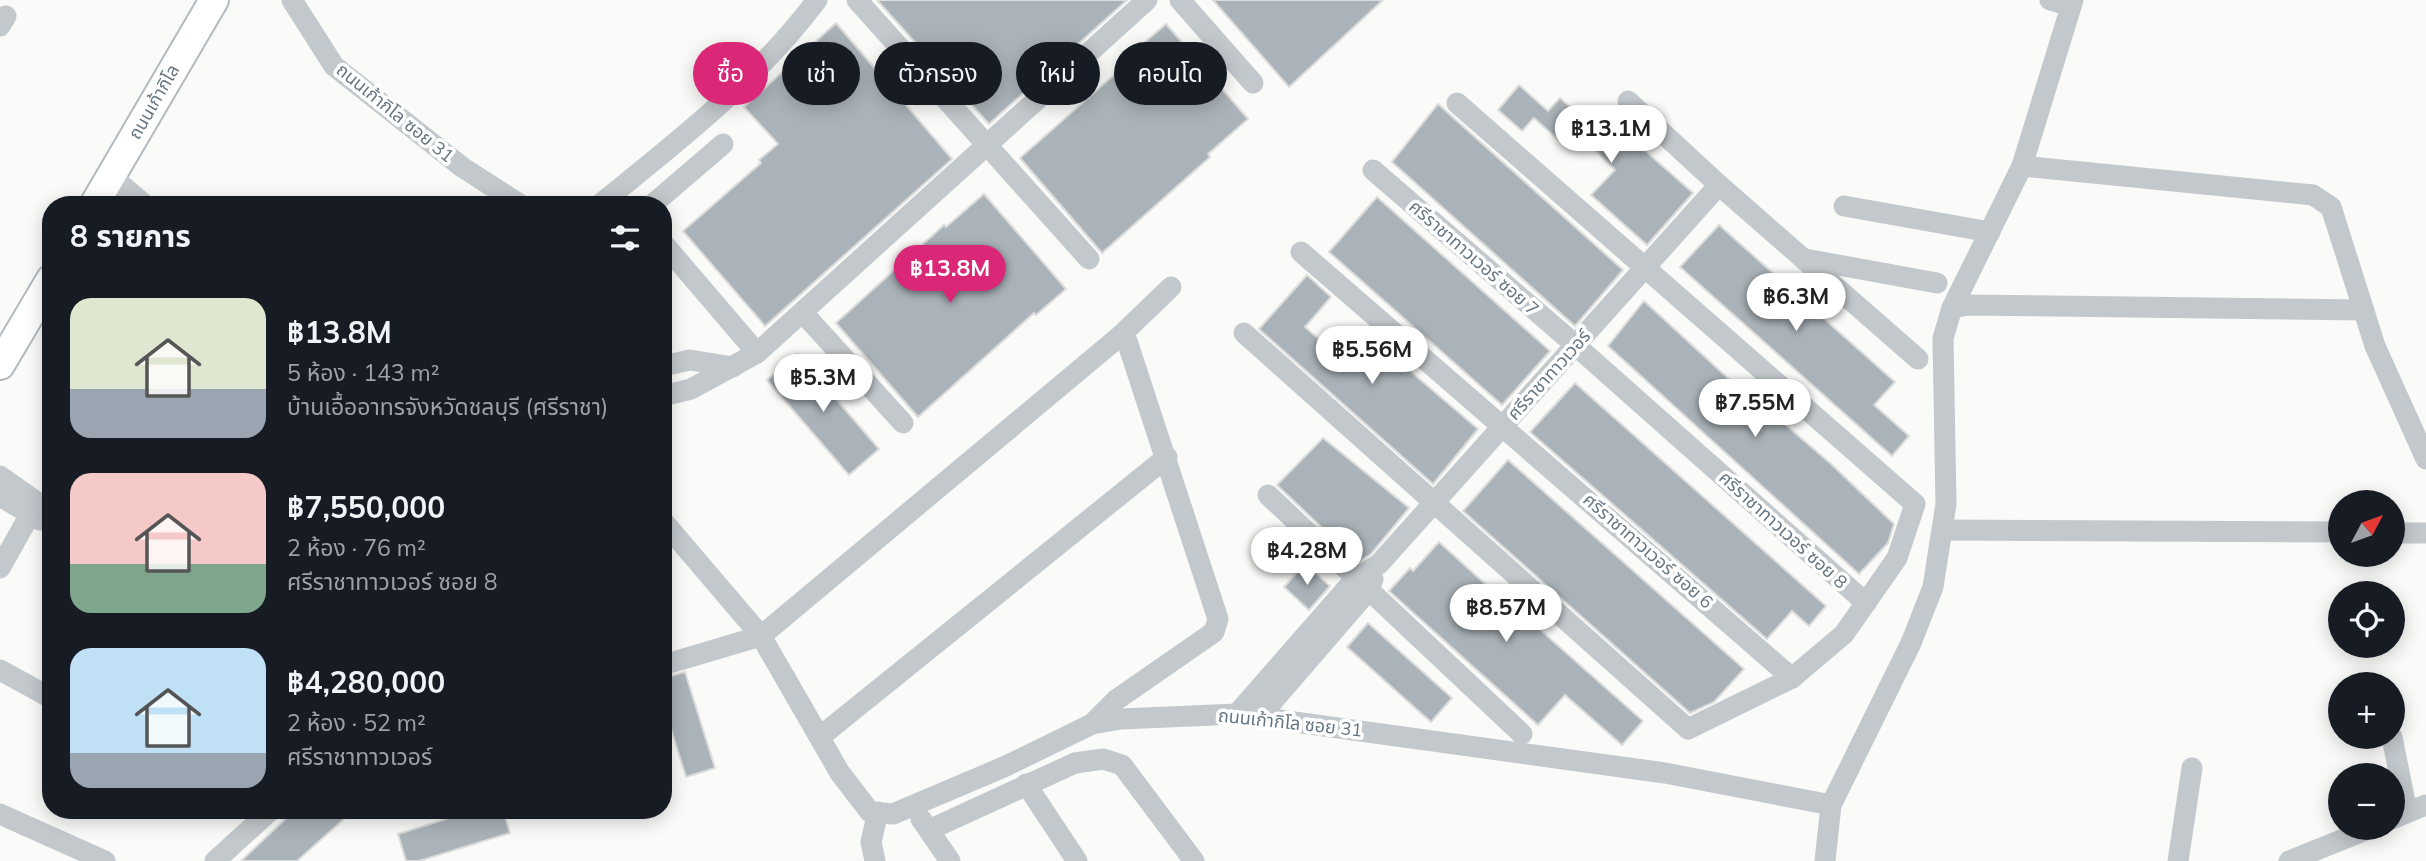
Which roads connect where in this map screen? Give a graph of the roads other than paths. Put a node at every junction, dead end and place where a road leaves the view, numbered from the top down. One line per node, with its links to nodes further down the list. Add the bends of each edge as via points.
1 (214, 0): 15 (main road, ถนนเก้ากิโล)
2 (292, 0): 19 (street, ถนนเก้ากิโล ซอย 31, via 334,66 462,167)
3 (817, 0): 20 (street, via 792,34 699,124)
4 (857, 0): 12 (street)
5 (1147, 0): 12 (street)
6 (1180, 0): 8 (street)
7 (2065, 2): 13 (street)
8 (1254, 83)
9 (1629, 101): 16 (street)
10 (1457, 103): 28 (street)
11 (723, 144): 21 (street)
12 (987, 145): 27 (street); 34 (street)
13 (2022, 166): 23 (street); 33 (street, via 2313,195 2331,207)
14 (1373, 170): 37 (street, ศรีราชาทาวเวอร์ ซอย 7)
15 (111, 176): 17 (main road, ถนนเก้ากิโล); 18 (street)
16 (1719, 186): 26 (street); 28 (street, ศรีราชาทาวเวอร์)
17 (99, 196)
18 (134, 196)
19 (507, 196)
20 (610, 196)
21 (662, 196)
22 (1844, 206): 23 (street)
23 (1990, 232): 32 (street)
24 (1301, 252): 45 (street, ศรีราชาทาวเวอร์ ซอย 6)
25 (672, 254): 38 (street)
26 (1802, 258): 29 (street); 39 (street)
27 (1089, 259)
28 (1645, 268): 37 (street, ศรีราชาทาวเวอร์); 60 (street, via 1915,504 1897,558)
29 (1937, 282)
30 (1171, 287): 36 (street)
31 (42, 294): 41 (main road)
32 (1952, 308): 33 (street); 53 (street, via 1943,338)
33 (2364, 310): 47 (street, via 2375,346)
34 (804, 314): 38 (street); 44 (street)
35 (1244, 334): 51 (street)
36 (1120, 336): 46 (street, via 1127,341); 61 (street)
37 (1575, 345): 45 (street, ศรีราชาทาวเวอร์); 60 (street, ศรีราชาทาวเวอร์ ซอย 8)
38 (757, 354): 42 (street)
39 (1918, 359)
40 (672, 364): 42 (street, via 691,360)
41 (0, 365)
42 (733, 367): 43 (street)
43 (672, 394)
44 (902, 423)
45 (1504, 425): 51 (street, ศรีราชาทาวเวอร์); 64 (street, ศรีราชาทาวเวอร์ ซอย 6)
46 (1167, 457): 68 (street, via 1218,619 1214,632 1116,700); 70 (street)
47 (2426, 459)
48 (0, 476): 52 (street)
49 (1268, 495): 59 (street)
50 (0, 496): 52 (street)
51 (1435, 502): 59 (street, ศรีราชาทาวเวอร์); 64 (street, via 1688,729)
52 (39, 511): 58 (street)
53 (1943, 530): 55 (street); 74 (street, via 1933,587 1911,643)
54 (672, 532): 61 (street)
55 (2328, 532)
56 (2405, 533): 57 (street)
57 (2426, 533)
58 (0, 568)
59 (1363, 584): 66 (street, ศรีราชาทาวเวอร์); 67 (street, ศรีราชาทาวเวอร์); 69 (street)
60 (1866, 603): 64 (street, via 1844,634)
61 (761, 636): 62 (street); 70 (street)
62 (672, 662)
63 (0, 670): 65 (street)
64 (1792, 677)
65 (42, 693)
66 (1237, 714): 67 (street, ถนนเก้ากิโล ซอย 31); 68 (street, ถนนเก้ากิโล ซอย 31)
67 (1260, 716): 74 (street, ถนนเก้ากิโล ซอย 31, via 1665,774)
68 (1092, 724): 75 (street, ถนนเก้ากิโล ซอย 31)
69 (1522, 734)
70 (821, 736): 76 (street, via 848,783 870,812)
71 (2395, 749): 77 (street)
72 (2192, 768): 89 (street)
73 (1027, 784): 80 (street); 86 (street); 87 (street, via 1076,763 1103,759 1122,765)
74 (1831, 805): 88 (street)
75 (911, 806): 76 (street, ถนนเก้ากิโล ซอย 31, via 893,814); 80 (street)
76 (878, 812): 84 (street, via 871,842)
77 (2409, 812)
78 (0, 814): 82 (street)
79 (255, 819): 83 (street)
80 (929, 830): 85 (street)
81 (2341, 840): 90 (street)
82 (104, 861)
83 (215, 861)
84 (875, 861)
85 (950, 861)
86 (1077, 861)
87 (1194, 861)
88 (1825, 861)
89 (2178, 861)
90 (2289, 861)

